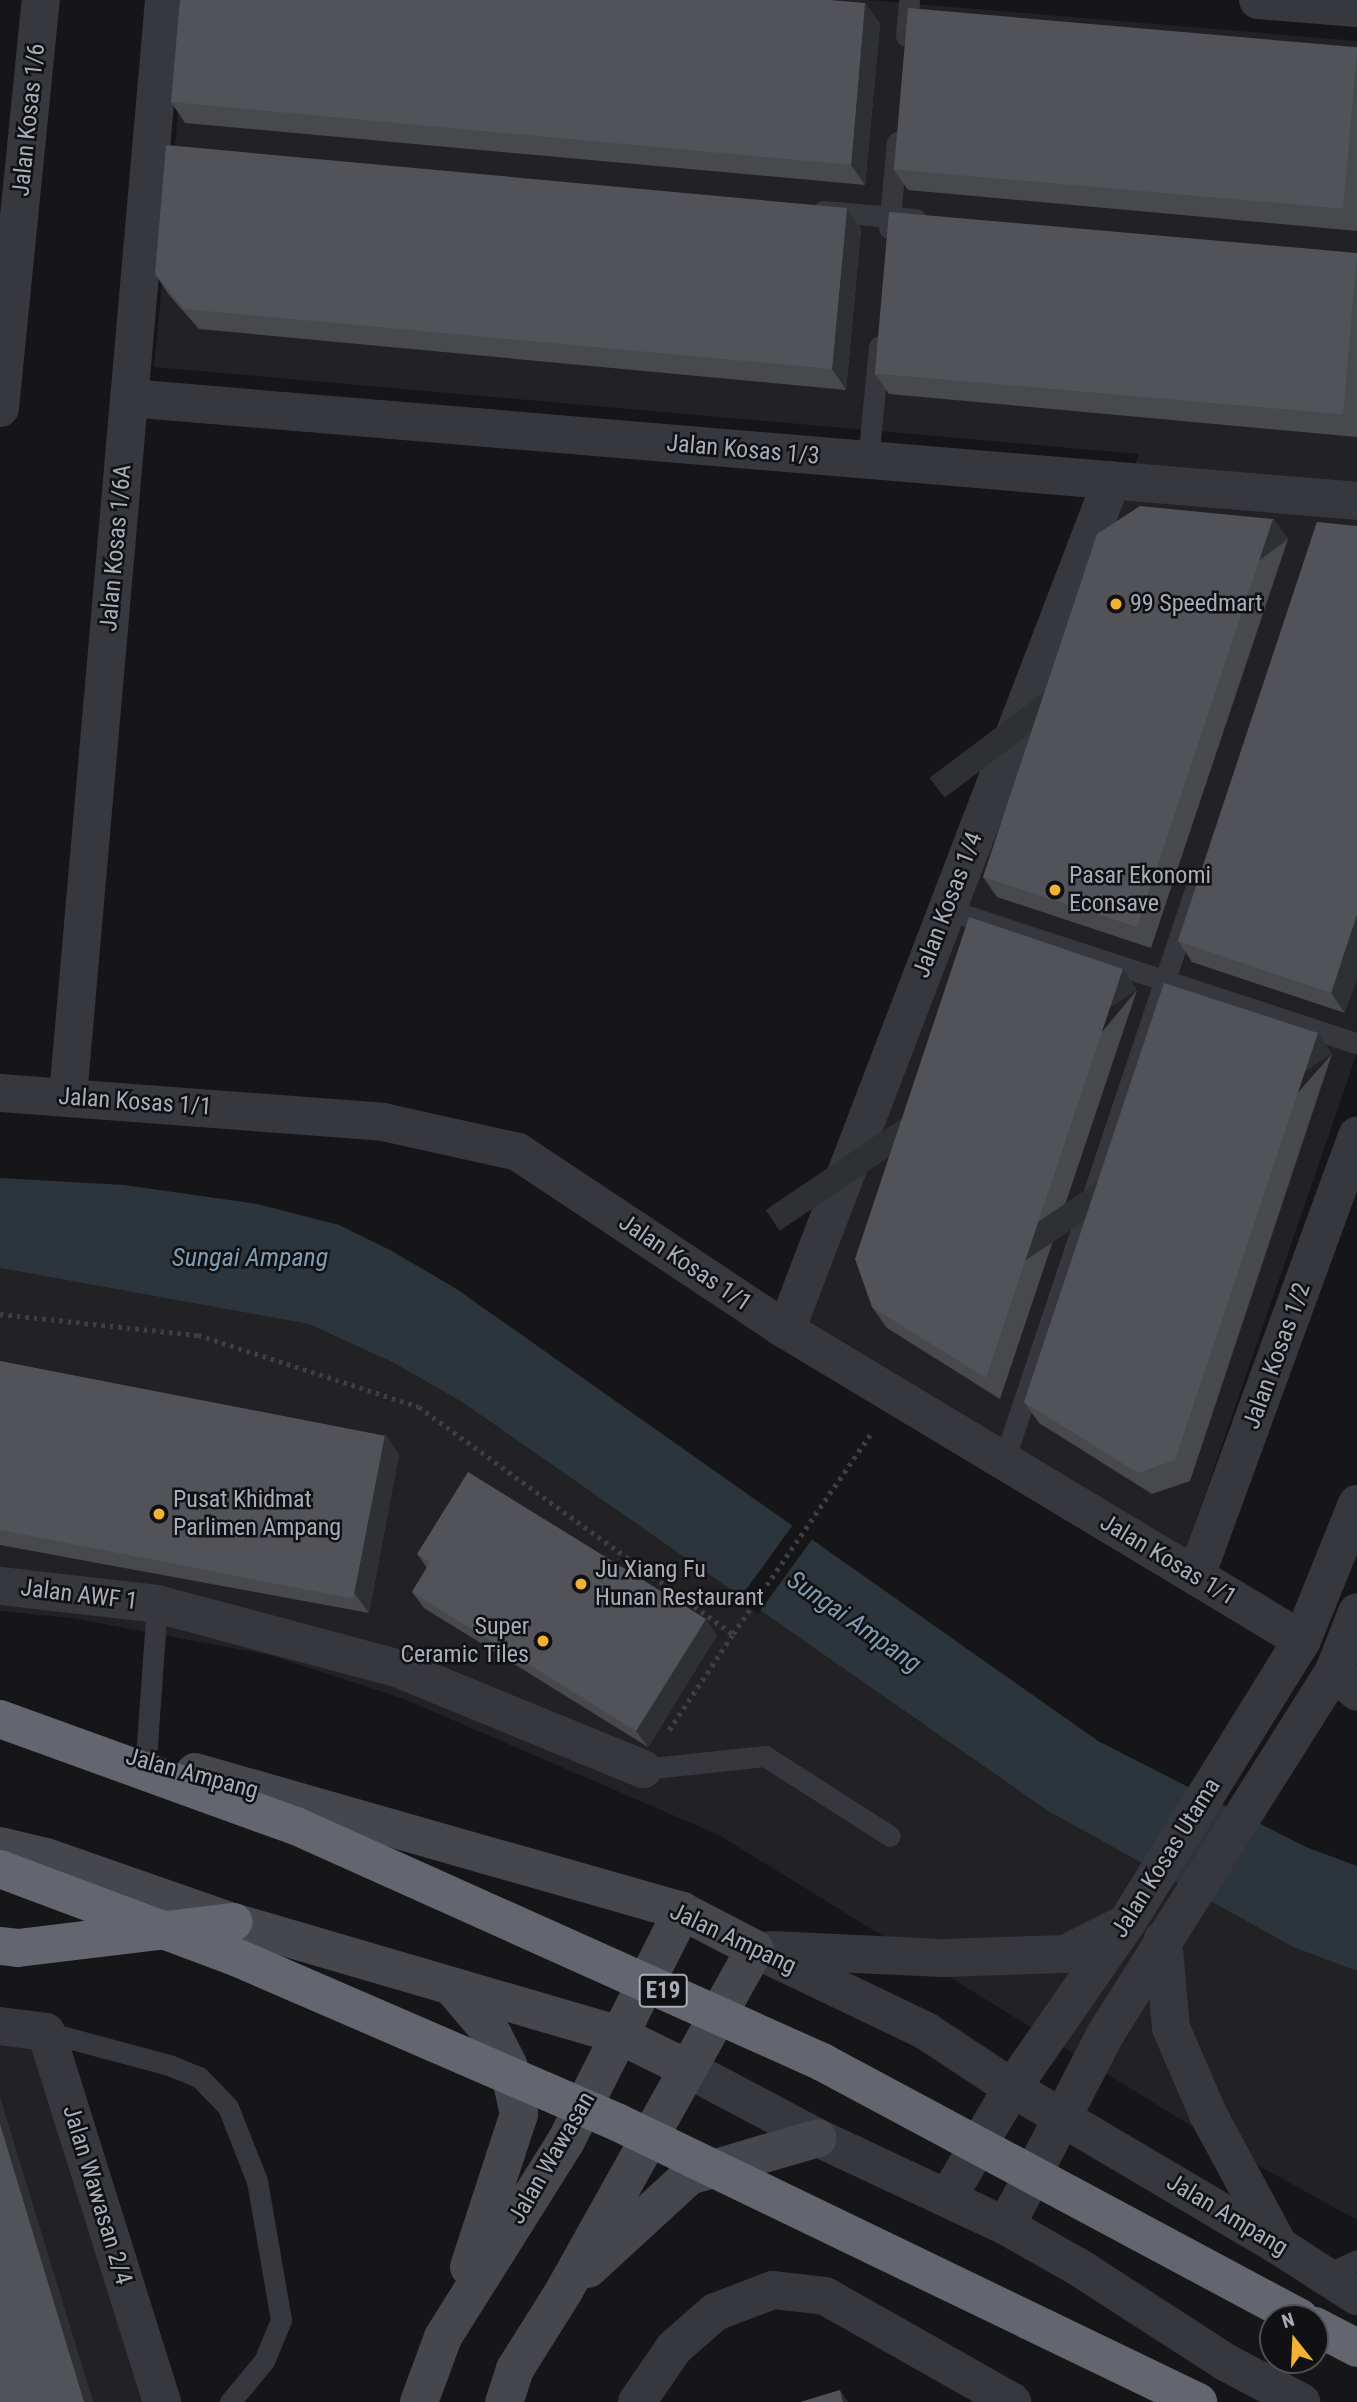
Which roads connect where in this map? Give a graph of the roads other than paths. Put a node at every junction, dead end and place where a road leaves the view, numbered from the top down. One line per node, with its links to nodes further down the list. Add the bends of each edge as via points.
1 (41, 0): 14 (street, Jalan Kosas 1/6)
2 (164, 0): 13 (street, Jalan Kosas 1/6A, via 158,155)
3 (909, 0): 6 (lane)
4 (1258, 0): 5 (street)
5 (1357, 8)
6 (904, 54)
7 (898, 122): 9 (lane)
8 (807, 210): 9 (lane)
9 (890, 217): 10 (lane); 11 (lane)
10 (931, 220)
11 (888, 244)
12 (881, 325): 15 (lane)
13 (129, 398): 15 (street, Jalan Kosas 1/3); 23 (street, Jalan Kosas 1/6A)
14 (0, 408)
15 (868, 460): 16 (street, Jalan Kosas 1/3)
16 (1112, 480): 17 (street, Jalan Kosas 1/3); 19 (street, Jalan Kosas 1/4)
17 (1338, 508)
18 (1205, 861): 20 (lane)
19 (946, 909): 20 (lane); 25 (street, Jalan Kosas 1/4)
20 (1164, 978): 21 (lane); 26 (lane)
21 (1357, 1043)
22 (0, 1093): 23 (street, Jalan Kosas 1/1)
23 (68, 1096): 25 (street, Jalan Kosas 1/1, via 383,1122 518,1152)
24 (1357, 1136): 28 (street, Jalan Kosas 1/2)
25 (786, 1330): 26 (street, Jalan Kosas 1/1)
26 (1003, 1463): 28 (street, Jalan Kosas 1/1)
27 (1357, 1504): 32 (street, Jalan Kosas Utama)
28 (1196, 1576): 32 (street, Jalan Kosas 1/1)
29 (0, 1586): 30 (street, Jalan AWF 1)
30 (157, 1604): 36 (lane); 37 (street, Jalan AWF 1, via 399,1669)
31 (1357, 1612): 33 (street, Jalan Kosas Utama)
32 (1293, 1654): 41 (street, Jalan Kosas Utama)
33 (1337, 1685): 44 (street, Jalan Kosas Utama)
34 (0, 1719): 61 (highway, E19, bridge, via 296,1826 822,2062)
35 (0, 1738): 36 (main road, Jalan Ampang)
36 (146, 1758): 42 (main road, Jalan Ampang)
37 (643, 1769): 38 (lane, via 765,1756)
38 (890, 1836)
39 (0, 1846): 43 (main road, via 46,1857)
40 (0, 1869): 71 (highway, bridge, via 238,1958 619,2123)
41 (1134, 1910): 46 (street, via 1065,1954 943,1958); 52 (street, Jalan Kosas Utama)
42 (682, 1911): 46 (main road, Jalan Ampang); 50 (main road, Jalan Wawasan)
43 (233, 1922): 45 (highway, via 18,1948); 47 (main road)
44 (1169, 1930): 53 (street, Jalan Kosas Utama, via 1106,2033); 57 (street, via 1171,2028 1208,2114)
45 (0, 1946)
46 (755, 1949): 51 (main road); 52 (street, Jalan Ampang, via 926,2031)
47 (451, 1986): 50 (main road); 63 (main road, via 493,2035 508,2065 519,2113)
48 (0, 2026): 49 (street)
49 (46, 2032): 66 (street, Jalan Wawasan 2/4); 67 (lane, via 199,2077 228,2107 257,2181 281,2320 264,2361)
50 (619, 2035): 51 (main road); 63 (main road, Jalan Wawasan, via 566,2141)
51 (686, 2068): 54 (street); 59 (main road)
52 (1012, 2088): 53 (street, Jalan Ampang); 55 (street, Jalan Kosas Utama)
53 (1064, 2119): 56 (street, Jalan Kosas Utama); 57 (street, Jalan Ampang)
54 (818, 2138): 55 (street); 59 (main road, via 689,2176)
55 (948, 2197): 56 (street)
56 (1006, 2226): 72 (street, via 1227,2363)
57 (1279, 2246): 58 (street, Jalan Ampang)
58 (1341, 2267): 60 (street, Jalan Ampang)
59 (564, 2291): 69 (main road, via 515,2370)
60 (1357, 2296)
61 (1274, 2304)
62 (1329, 2333): 64 (highway)
63 (443, 2337): 68 (main road, Jalan Wawasan)
64 (1357, 2348)
65 (997, 2398): 70 (street, via 825,2296 773,2290 715,2312 674,2348)
66 (162, 2402)
67 (230, 2402)
68 (419, 2402)
69 (504, 2402)
70 (637, 2402)
71 (1198, 2402)
72 (1301, 2402)

